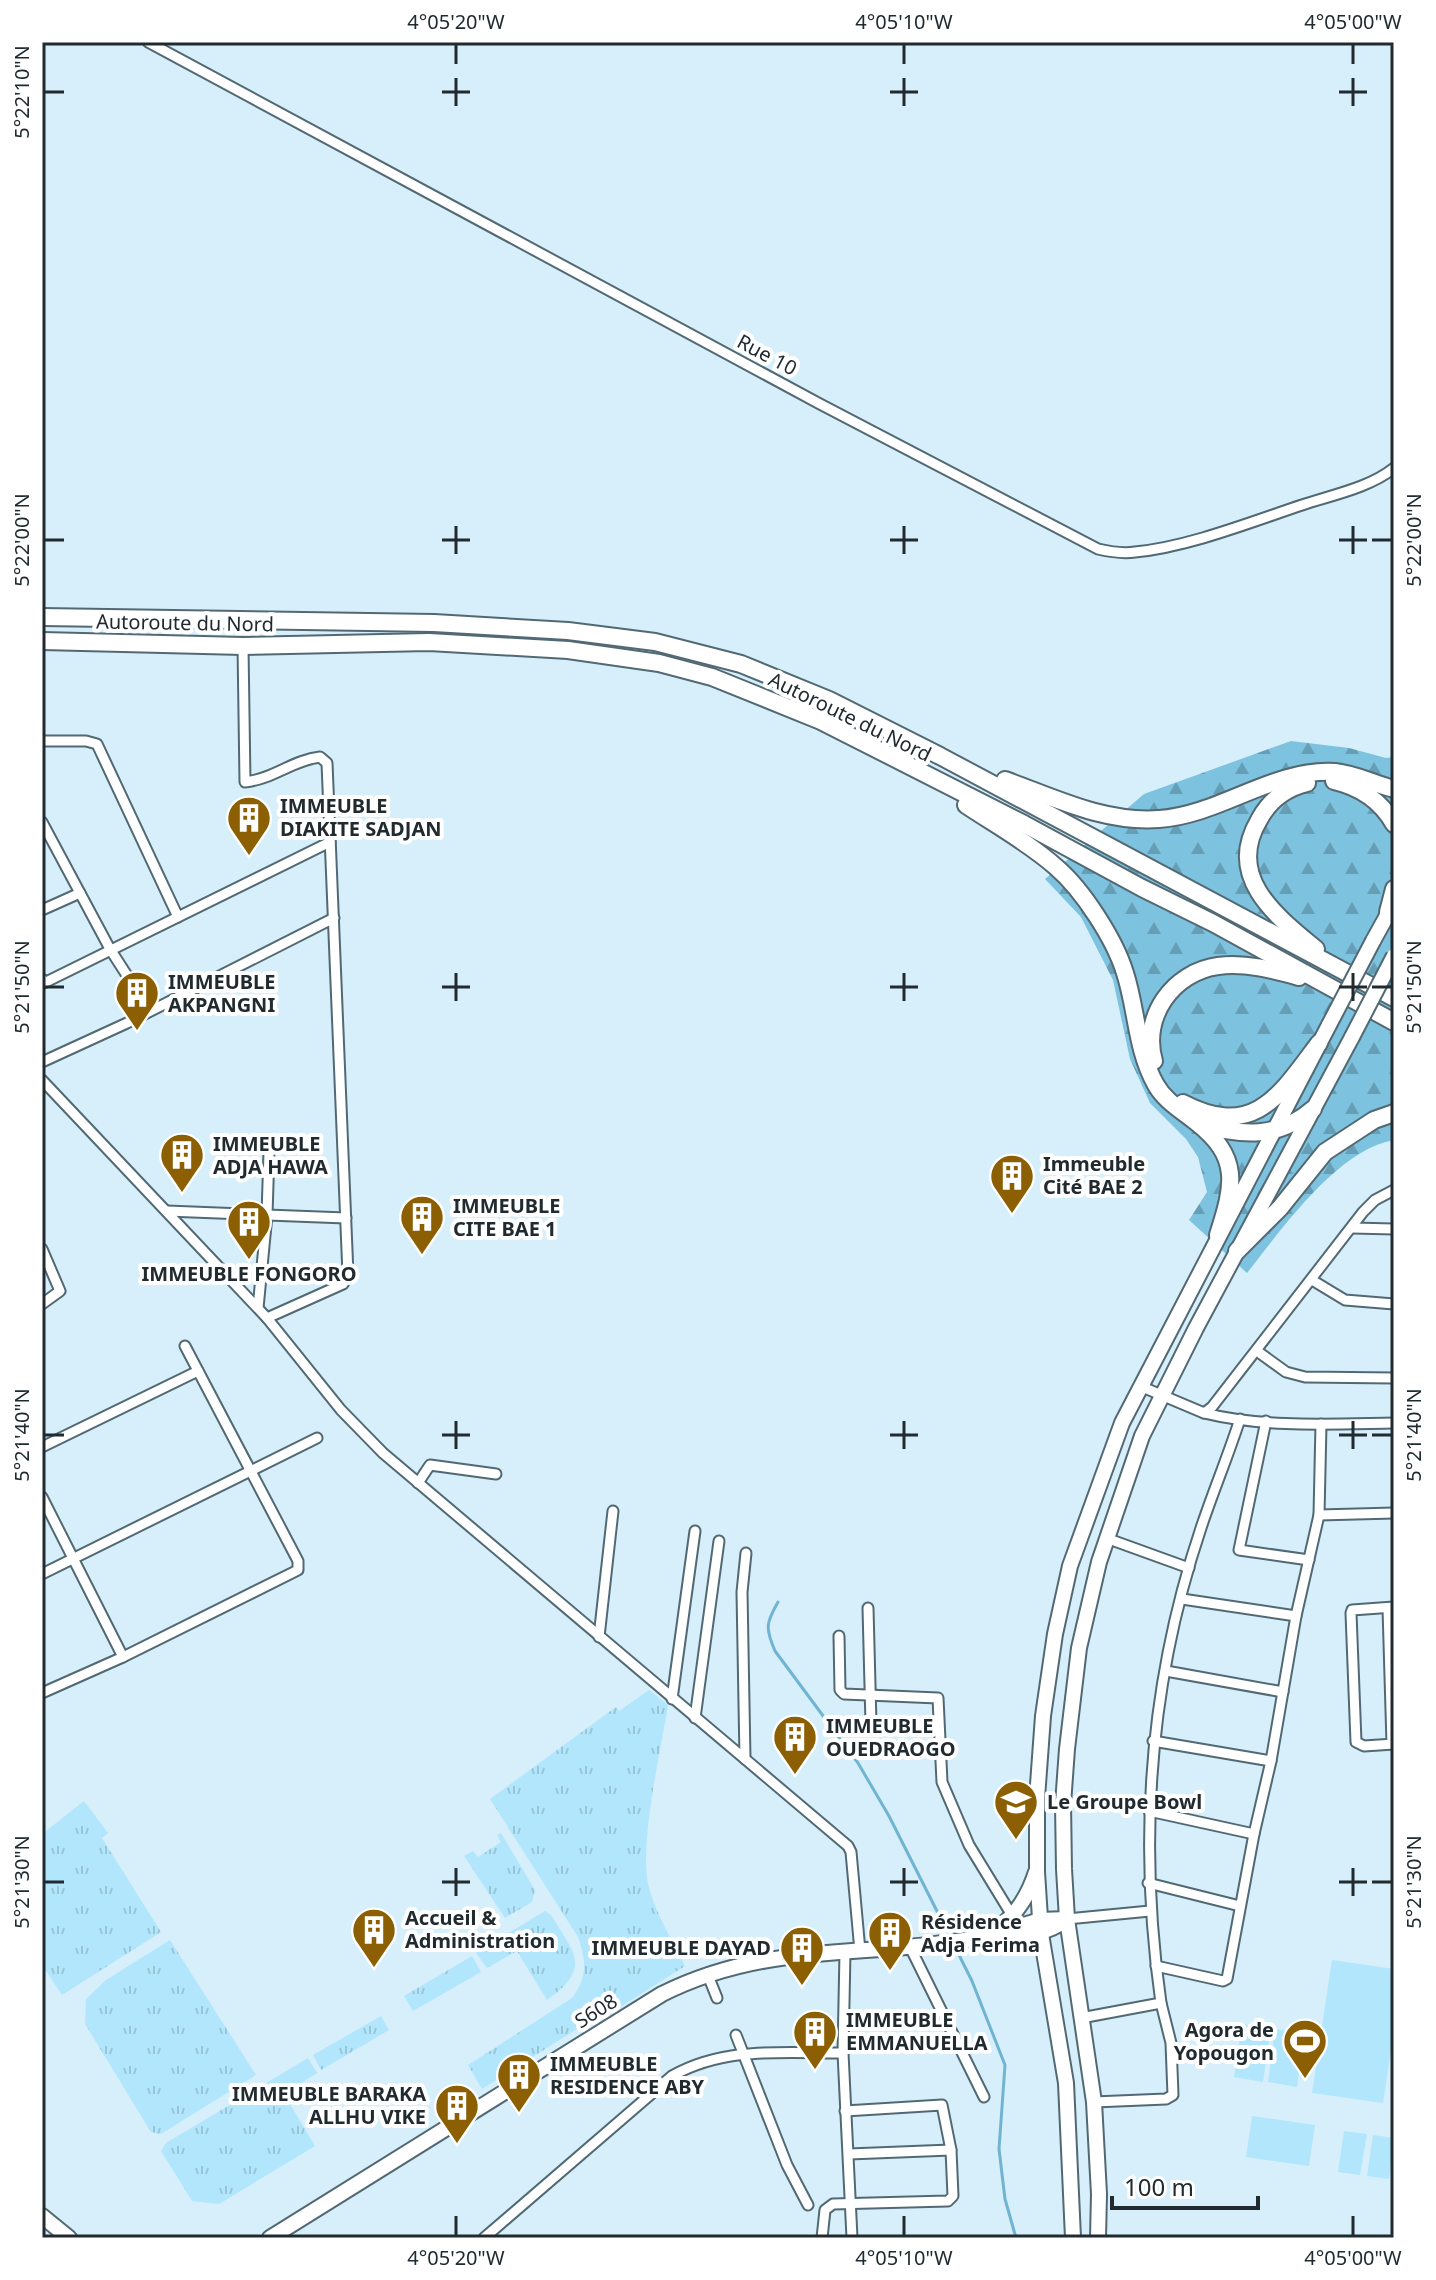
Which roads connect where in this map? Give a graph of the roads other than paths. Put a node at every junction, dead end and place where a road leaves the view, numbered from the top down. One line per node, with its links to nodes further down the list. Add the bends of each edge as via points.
1 (148, 42): 2 (street, Rue 10, via 1098,549 1137,552 1175,545 1348,490)
2 (1394, 468)
3 (42, 617): 7 (highway, Autoroute du Nord, via 434,623 620,636 741,664 829,700)
4 (42, 641): 5 (highway, Autoroute du Nord)
5 (243, 646): 8 (highway, Autoroute du Nord, via 429,642 568,650 659,663 774,700); 14 (street, via 245,782 320,757 329,777)
6 (42, 741): 19 (street, via 97,744)
7 (940, 756): 9 (highway, via 1076,807 1134,819 1179,817 1297,775 1338,772); 23 (highway, Autoroute du Nord)
8 (922, 774): 25 (highway, Autoroute du Nord); 34 (highway, via 1057,867 1081,893 1124,971 1145,1062 1157,1087)
9 (1372, 782): 10 (highway); 11 (highway)
10 (1394, 789)
11 (1394, 800)
12 (42, 822): 16 (street)
13 (1394, 824): 23 (highway, via 1360,790 1328,780 1284,793 1264,811 1252,835 1250,874 1263,900)
14 (330, 842): 19 (street); 20 (street)
15 (1394, 889): 17 (highway)
16 (80, 893): 18 (street); 21 (street)
17 (1391, 907): 29 (main road, bridge)
18 (42, 910)
19 (178, 917): 21 (street)
20 (334, 918): 27 (street); 40 (street)
21 (110, 949): 24 (street); 27 (street)
22 (1394, 956): 32 (main road, bridge)
23 (1346, 972): 26 (highway, Autoroute du Nord)
24 (43, 982)
25 (1319, 982): 28 (highway, Autoroute du Nord); 29 (highway, via 1230,965 1202,969 1176,985 1161,1003 1151,1044 1158,1073 1182,1103 1219,1116 1243,1115 1277,1098)
26 (1394, 998)
27 (144, 1013): 30 (street)
28 (1394, 1022)
29 (1319, 1043): 35 (main road)
30 (42, 1062)
31 (42, 1080): 38 (street)
32 (1313, 1109): 35 (highway); 45 (main road)
33 (1394, 1113): 45 (highway, via 1325,1152)
34 (1198, 1124): 35 (highway, via 1237,1133); 43 (highway, via 1222,1149 1232,1174)
35 (1273, 1132): 43 (main road)
36 (269, 1152): 39 (street)
37 (1394, 1190): 41 (street, via 1375,1200)
38 (167, 1211): 39 (street); 49 (street)
39 (267, 1215): 40 (street); 49 (street)
40 (346, 1218): 50 (street, via 347,1281)
41 (1352, 1228): 42 (street); 46 (street)
42 (1394, 1229)
43 (1218, 1235): 55 (main road)
44 (42, 1249): 47 (street, via 60,1291)
45 (1237, 1251): 56 (main road)
46 (1312, 1280): 48 (street, via 1345,1300); 52 (street)
47 (42, 1304)
48 (1394, 1304)
49 (258, 1308): 50 (street)
50 (267, 1318): 68 (street, via 341,1410)
51 (185, 1346): 53 (street)
52 (1257, 1351): 54 (street, via 1286,1372 1305,1377); 57 (street)
53 (198, 1371): 63 (street); 65 (street)
54 (1394, 1378)
55 (1140, 1386): 56 (street); 64 (main road)
56 (1162, 1396): 57 (street); 66 (main road)
57 (1204, 1413): 58 (street)
58 (1240, 1419): 59 (street); 79 (street)
59 (1266, 1421): 61 (street); 78 (street, via 1239,1550)
60 (1394, 1423): 61 (street)
61 (1321, 1424): 72 (street)
62 (317, 1438): 65 (street)
63 (42, 1447)
64 (1105, 1466): 66 (street); 103 (main road, via 1070,1566 1055,1634 1043,1716)
65 (250, 1470): 77 (street); 88 (street, via 298,1570)
66 (1128, 1472): 74 (main road)
67 (496, 1474): 68 (street, via 430,1465)
68 (418, 1483): 86 (street)
69 (42, 1497): 77 (street)
70 (613, 1511): 86 (street)
71 (1394, 1513): 72 (street)
72 (1319, 1515): 78 (street)
73 (695, 1531): 94 (street)
74 (1106, 1538): 79 (street); 108 (main road, via 1079,1648 1069,1724 1063,1804)
75 (719, 1541): 95 (street)
76 (746, 1553): 99 (street)
77 (73, 1558): 80 (street); 88 (street)
78 (1309, 1560): 84 (street)
79 (1189, 1568): 81 (street)
80 (42, 1574)
81 (1182, 1599): 84 (street); 89 (street)
82 (868, 1608): 92 (street)
83 (1391, 1608): 87 (street); 98 (street, via 1351,1613 1356,1742)
84 (1296, 1616): 90 (street)
85 (839, 1636): 92 (street, via 840,1690)
86 (599, 1637): 94 (street)
87 (1392, 1652): 93 (street)
88 (123, 1657): 91 (street)
89 (1166, 1671): 90 (street); 97 (street)
90 (1283, 1692): 100 (street)
91 (42, 1693)
92 (871, 1693): 96 (street); 107 (street, via 938,1698 942,1782 969,1845)
93 (1392, 1695): 98 (street)
94 (672, 1699): 95 (street)
95 (695, 1718): 99 (street)
96 (871, 1724)
97 (1153, 1741): 100 (street); 101 (street)
98 (1393, 1744)
99 (745, 1759): 112 (street, via 850,1849)
100 (1271, 1761): 102 (street)
101 (1149, 1811): 102 (street); 104 (street)
102 (1254, 1834): 105 (street)
103 (1037, 1872): 107 (main road); 109 (main road)
104 (1148, 1883): 105 (street); 106 (street)
105 (1240, 1906): 113 (street, via 1226,1980)
106 (1150, 1911): 108 (street); 113 (street)
107 (1013, 1917): 110 (main road)
108 (1067, 1919): 109 (main road, S608, via 1055,1929); 117 (main road)
109 (1040, 1927): 110 (main road, S608); 126 (main road, via 1066,2083)
110 (986, 1938): 111 (main road, S608)
111 (910, 1947): 112 (main road, S608); 121 (street)
112 (853, 1951): 114 (main road, S608, via 776,1957); 120 (street)
113 (1156, 1966): 116 (street)
114 (707, 1973): 115 (street); 132 (main road, S608, via 662,1994)
115 (717, 1998)
116 (1161, 2003): 117 (street); 122 (street, via 1171,2043 1173,2095)
117 (1081, 2018): 122 (main road)
118 (736, 2035): 119 (street)
119 (743, 2053): 120 (street); 129 (street); 133 (street, via 694,2064 672,2076)
120 (843, 2053): 123 (street)
121 (984, 2097)
122 (1094, 2102): 127 (main road)
123 (845, 2111): 124 (street, via 941,2104); 125 (street)
124 (951, 2150): 125 (street); 128 (street, via 952,2200)
125 (849, 2154): 128 (street)
126 (1072, 2194): 127 (main road); 136 (main road)
127 (1099, 2194): 137 (main road)
128 (852, 2204): 134 (street, via 833,2204 825,2210); 135 (street)
129 (808, 2205)
130 (42, 2216): 131 (main road)
131 (69, 2238)
132 (270, 2238)
133 (484, 2238)
134 (822, 2238)
135 (852, 2238)
136 (1073, 2238)
137 (1098, 2238)

